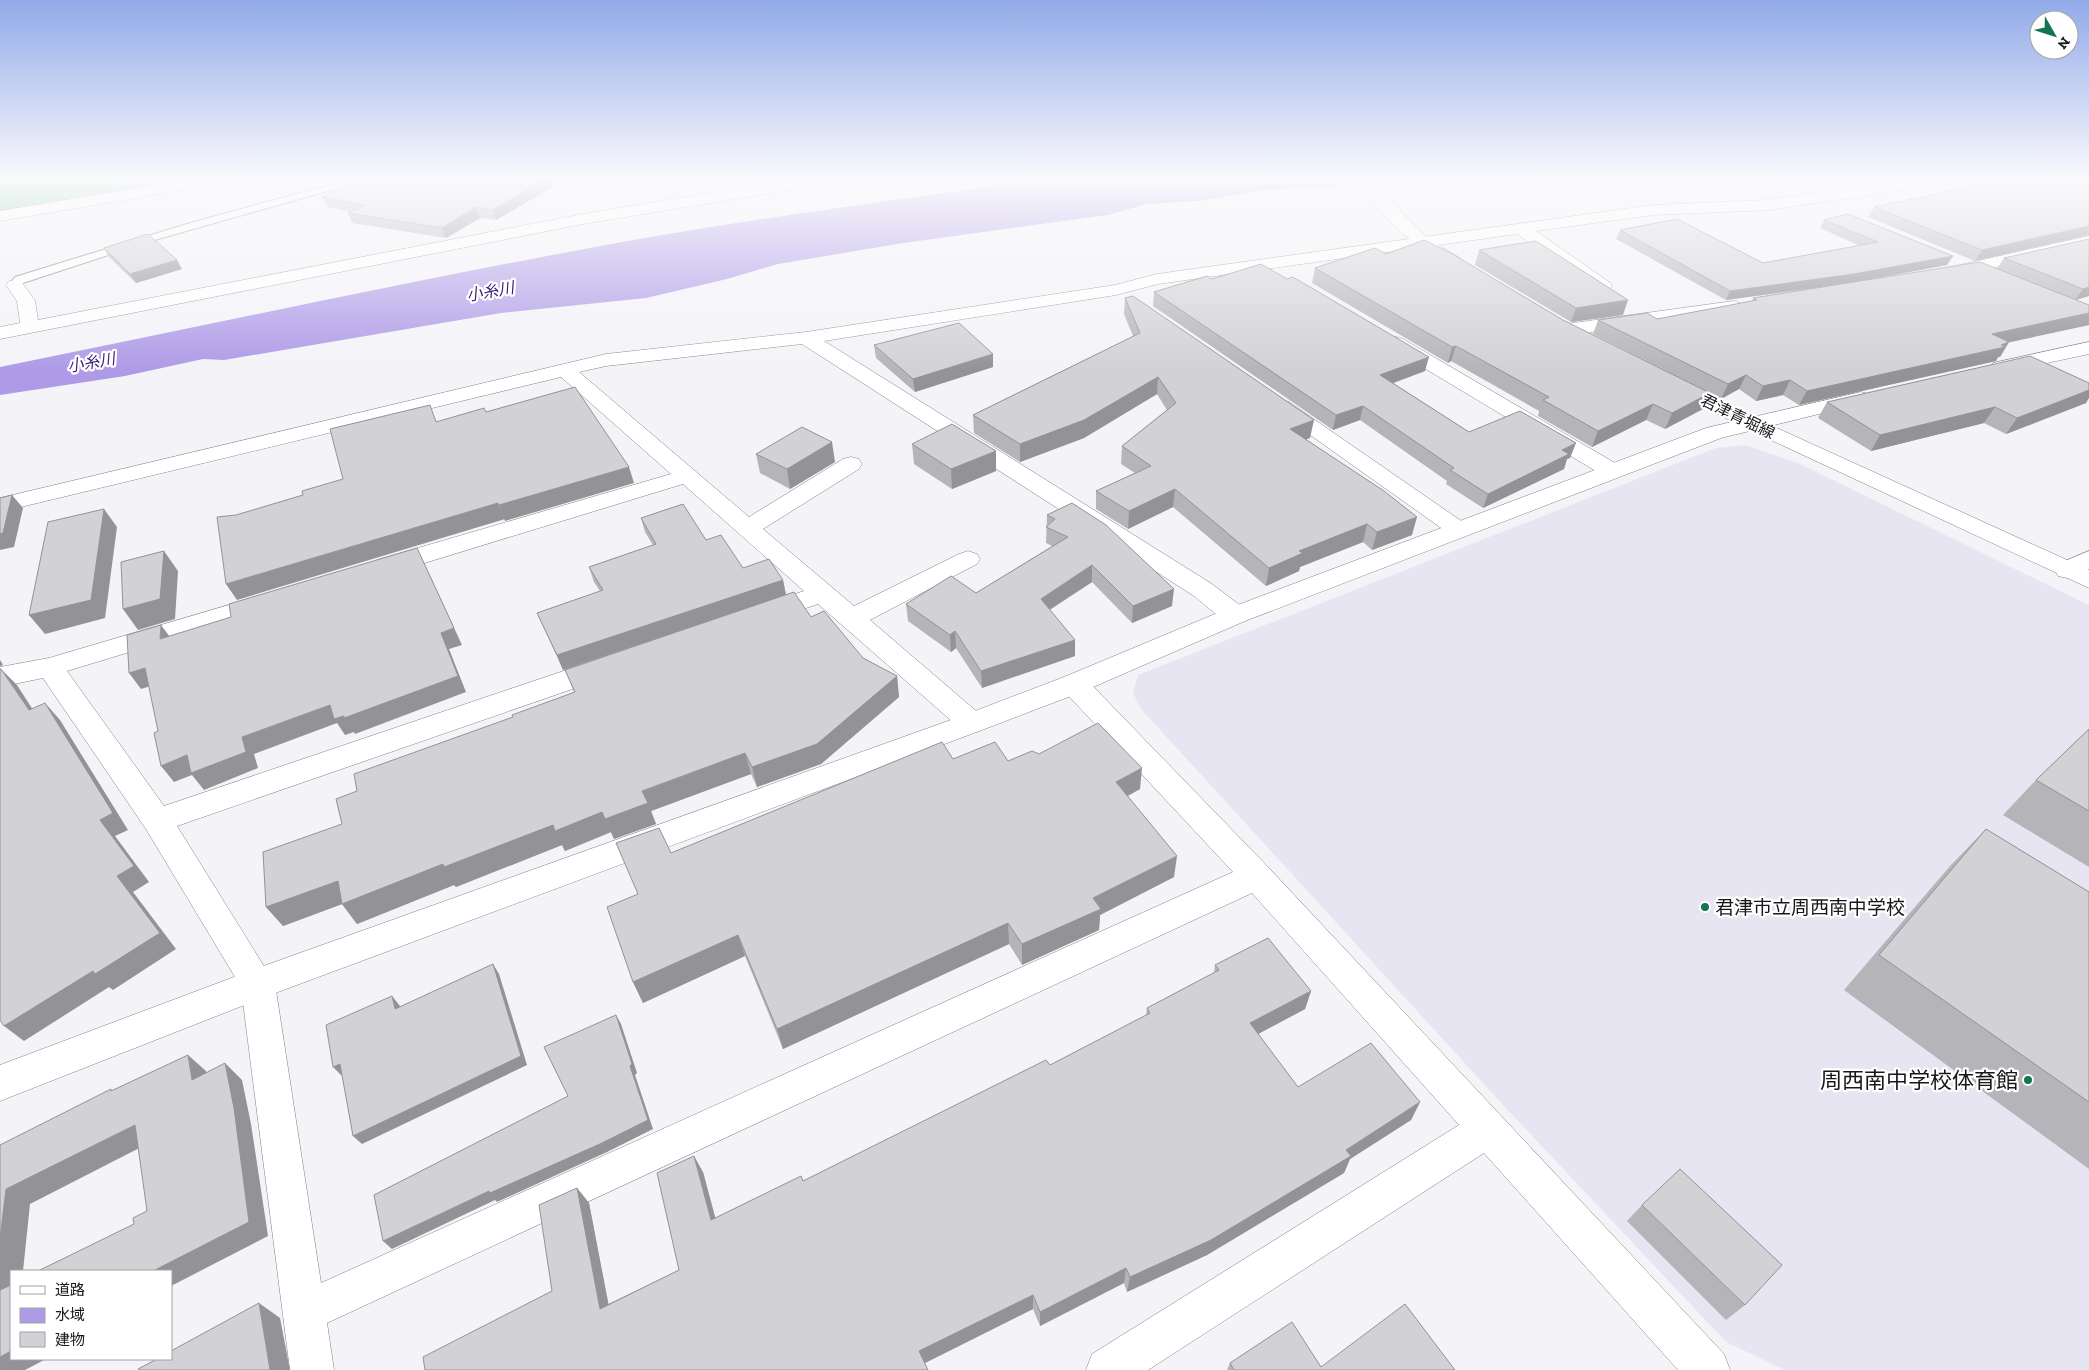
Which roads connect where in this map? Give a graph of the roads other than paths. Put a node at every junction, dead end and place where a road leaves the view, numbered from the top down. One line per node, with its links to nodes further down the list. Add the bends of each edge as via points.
1 (133, 243): 14 (lane, via 19,280)
2 (457, 243): 21 (street)
3 (1414, 243): 8 (street)
4 (1423, 243): 10 (street)
5 (1541, 243): 16 (street)
6 (2085, 243): 9 (street)
7 (1947, 257): 9 (street)
8 (1264, 264): 13 (street); 15 (street, via 1157,279)
9 (1974, 268): 11 (street); 12 (street)
10 (1467, 270)
11 (1936, 275)
12 (2000, 279)
13 (1290, 280)
14 (16, 285): 21 (street, via 26,301)
15 (1116, 290): 18 (street); 24 (street)
16 (1617, 296)
17 (1754, 304): 20 (street)
18 (1140, 307)
19 (1633, 307): 20 (street)
20 (1650, 318): 25 (street, via 1557,325)
21 (30, 327): 22 (street)
22 (0, 332)
23 (1383, 335): 34 (street)
24 (806, 338): 27 (street, via 606,360); 46 (street, via 1203,590)
25 (1601, 348)
26 (2089, 348): 28 (street)
27 (566, 371): 35 (street); 36 (street)
28 (1983, 371)
29 (1654, 374): 32 (street, 君津青堀線)
30 (1263, 393): 38 (street)
31 (1886, 393): 32 (street)
32 (1750, 423): 34 (street, via 1714,432); 41 (street, 君津青堀線)
33 (851, 464): 37 (street)
34 (1612, 472): 38 (street)
35 (687, 476): 37 (street); 42 (street)
36 (0, 505)
37 (748, 528): 44 (street)
38 (1459, 530): 46 (street)
39 (968, 559): 47 (street)
40 (2089, 559): 41 (street)
41 (2067, 570): 43 (street, 君津青堀線)
42 (364, 573)
43 (2089, 580)
44 (824, 593): 47 (street); 48 (street)
45 (288, 596): 50 (street)
46 (1236, 615): 52 (street)
47 (852, 618): 53 (street)
48 (739, 622)
49 (626, 660): 54 (street)
50 (50, 667): 51 (street); 54 (street)
51 (0, 677)
52 (1074, 684): 53 (street); 55 (street)
53 (972, 723): 56 (street)
54 (157, 820): 56 (street)
55 (1257, 876): 58 (street); 59 (street)
56 (258, 984): 57 (street); 59 (street)
57 (0, 1083)
58 (1487, 1129): 61 (street); 62 (street)
59 (304, 1312): 60 (street)
60 (312, 1370)
61 (1108, 1370)
62 (1708, 1370)

